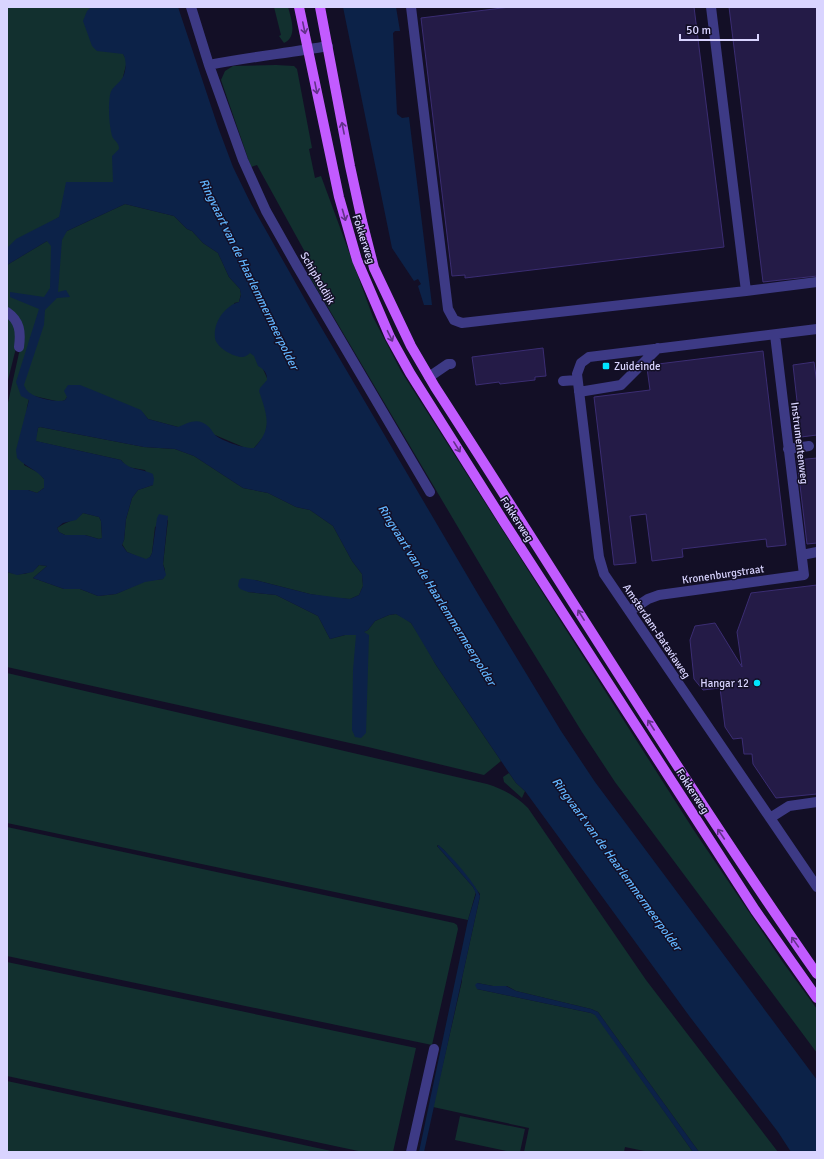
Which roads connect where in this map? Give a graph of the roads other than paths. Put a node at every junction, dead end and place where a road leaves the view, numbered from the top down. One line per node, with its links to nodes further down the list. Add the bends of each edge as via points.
1 (191, 7): 8 (street, Schipholdijk)
2 (299, 7): 7 (main road, Fokkerweg, one-way to 7)
3 (320, 7): 6 (main road, Fokkerweg)
4 (411, 7): 10 (street, via 448,309 454,320 462,323)
5 (710, 7): 10 (street)
6 (328, 46): 7 (street); 17 (main road, Fokkerweg, one-way to 6, via 411,346 374,268 350,166)
7 (308, 50): 8 (street); 31 (main road, Fokkerweg, one-way to 31, via 339,197 357,260 390,337 504,522 738,883)
8 (209, 65): 23 (street, Schipholdijk, via 266,211)
9 (817, 282): 10 (street)
10 (746, 291)
11 (7, 312): 14 (street, via 15,319 20,329)
12 (817, 329): 13 (street)
13 (775, 335): 15 (street); 22 (street, Instrumentenweg)
14 (19, 347)
15 (658, 348): 18 (street, Amsterdam-Bataviaweg, via 589,357 580,363); 20 (street, via 621,385)
16 (451, 364): 17 (street)
17 (429, 377): 30 (main road, Fokkerweg, one-way to 17, via 714,823)
18 (577, 380): 19 (street); 20 (street, Amsterdam-Bataviaweg)
19 (563, 381)
20 (579, 392): 26 (street, Amsterdam-Bataviaweg, via 599,557 604,574)
21 (809, 446): 22 (street)
22 (788, 448): 25 (street, Instrumentenweg)
23 (430, 492)
24 (817, 552): 25 (street)
25 (802, 555): 26 (street, Kronenburgstraat, via 804,575 659,595)
26 (630, 611): 28 (street, Amsterdam-Bataviaweg)
27 (817, 802): 28 (street, via 789,806)
28 (770, 818): 29 (street, Amsterdam-Bataviaweg)
29 (817, 887)
30 (817, 974)
31 (817, 998)
32 (434, 1049): 33 (street)
33 (411, 1152)

